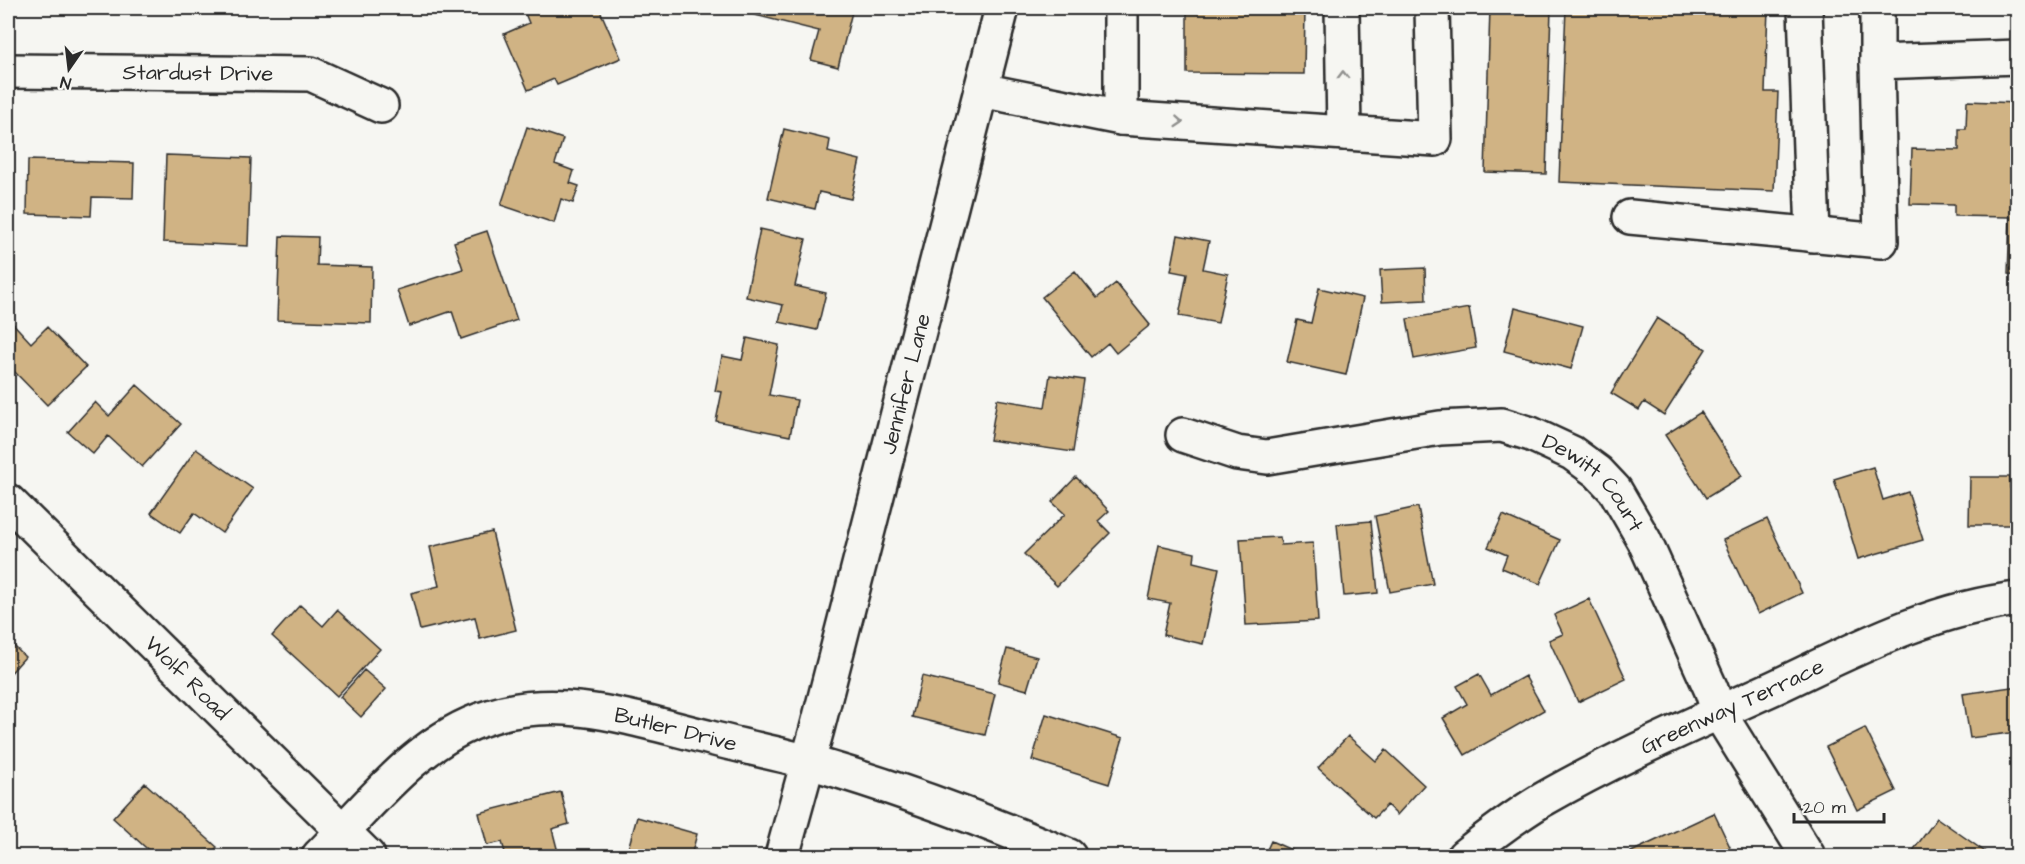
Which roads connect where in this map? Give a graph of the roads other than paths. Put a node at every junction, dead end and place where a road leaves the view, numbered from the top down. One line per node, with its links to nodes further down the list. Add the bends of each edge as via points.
1 (1002, 8): 10 (street, Jennifer Lane)
2 (1121, 8): 12 (street)
3 (1342, 8): 13 (street, one-way to 3)
4 (1432, 8): 13 (street, via 1435,139)
5 (1806, 8): 15 (street)
6 (1876, 8): 8 (street)
7 (2018, 57): 8 (street)
8 (1877, 62): 15 (street, via 1881,241)
9 (8, 71): 11 (street, Stardust Drive, via 311,74)
10 (981, 90): 12 (street); 20 (street, Jennifer Lane)
11 (381, 106)
12 (1121, 118): 13 (street, one-way to 13)
13 (1344, 133)
14 (1630, 217): 15 (street)
15 (1813, 235)
16 (1183, 435): 19 (street, Dewitt Court, via 1237,453 1267,457 1440,428 1502,425 1572,453 1615,490 1644,540)
17 (8, 501): 21 (street, Wolf Road)
18 (2018, 599): 19 (street, Greenway Terrace, via 1959,609 1904,628)
19 (1719, 713): 26 (street, Greenway Terrace, via 1540,801); 27 (street, Dewitt Court)
20 (808, 762): 21 (street, Butler Drive, via 573,707 514,711 488,717 451,734 425,752); 24 (street, Jennifer Lane); 25 (street, Butler Drive, via 935,803)
21 (344, 831): 22 (street, Butler Drive); 23 (street, Wolf Road)
22 (319, 856)
23 (368, 856)
24 (782, 856)
25 (1069, 856)
26 (1464, 856)
27 (1808, 856)

